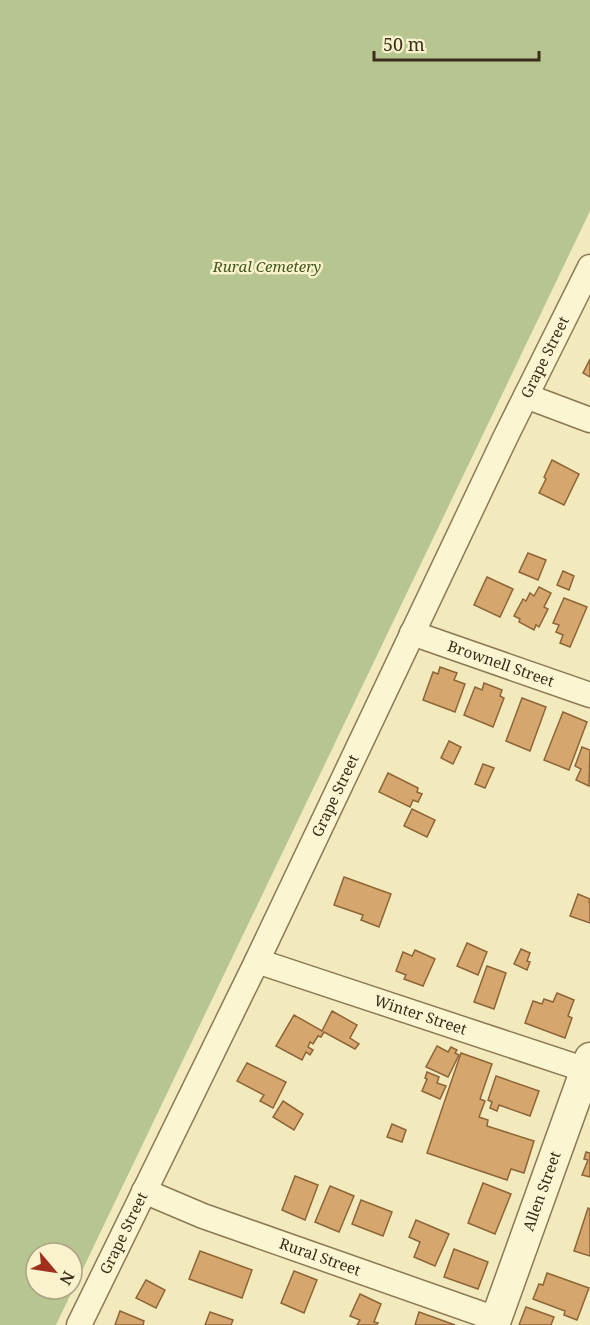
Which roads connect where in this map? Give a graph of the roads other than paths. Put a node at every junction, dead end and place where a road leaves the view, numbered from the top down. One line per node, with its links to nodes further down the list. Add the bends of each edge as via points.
1 (590, 267): 2 (street, Grape Street)
2 (526, 396): 3 (street); 4 (street, Grape Street)
3 (590, 420)
4 (412, 633): 5 (street, Brownell Street); 6 (street, Grape Street)
5 (590, 694)
6 (257, 961): 7 (street, Winter Street); 8 (street, Grape Street)
7 (588, 1064): 9 (street, Allen Street)
8 (144, 1191): 9 (street, Rural Street); 10 (street, Grape Street)
9 (495, 1322)
10 (79, 1325)

